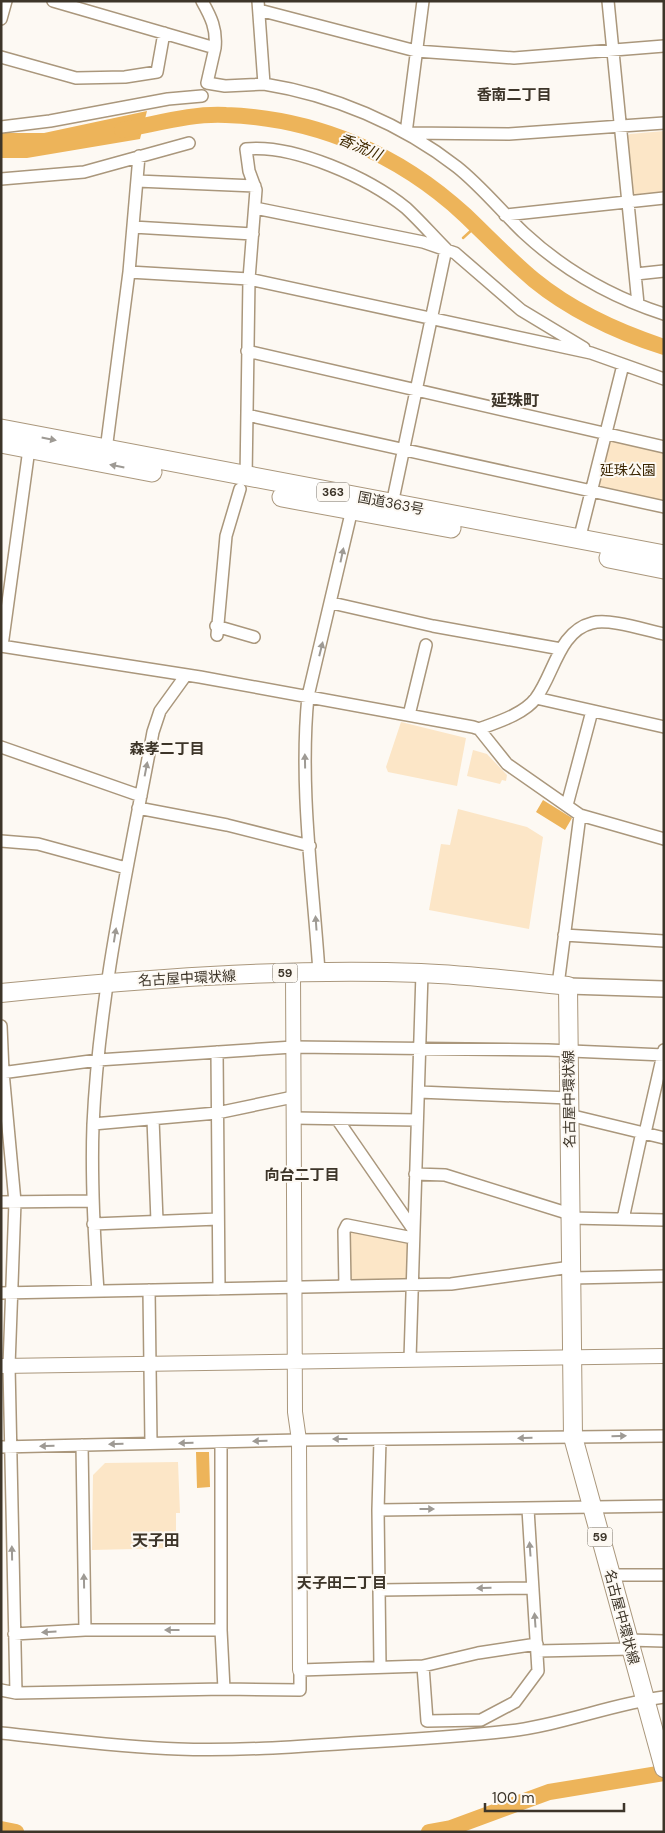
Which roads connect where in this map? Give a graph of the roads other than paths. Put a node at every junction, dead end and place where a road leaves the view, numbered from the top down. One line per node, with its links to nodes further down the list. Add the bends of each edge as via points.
1 (6, 1): 7 (street)
2 (53, 1): 8 (street)
3 (202, 1): 10 (street, via 213,19)
4 (423, 1): 11 (street)
5 (608, 1): 12 (street)
6 (259, 6): 11 (street); 14 (street)
7 (1, 19)
8 (164, 32): 10 (street); 13 (street, via 157,72 126,77 76,78)
9 (664, 46): 12 (street)
10 (215, 48): 14 (street, via 207,83 226,86)
11 (416, 51): 12 (street, via 514,58); 19 (street)
12 (613, 52): 18 (street)
13 (1, 57)
14 (264, 84): 19 (street, via 316,95)
15 (202, 96): 17 (street, via 168,98)
16 (664, 123): 18 (street)
17 (1, 127)
18 (621, 128): 19 (street, via 509,134); 26 (street)
19 (406, 133): 28 (street, via 459,169)
20 (190, 142): 21 (street)
21 (139, 156): 22 (street, via 84,172); 23 (street)
22 (1, 179)
23 (137, 181): 24 (street); 29 (street)
24 (255, 186): 27 (street); 31 (street, via 246,149 259,148 301,156 351,175 384,193 406,208)
25 (664, 198): 26 (street)
26 (628, 202): 28 (street); 34 (street)
27 (256, 208): 30 (street); 31 (street)
28 (505, 215): 36 (street, via 574,273 603,290)
29 (133, 227): 30 (street); 33 (street)
30 (253, 234): 35 (street)
31 (446, 249): 38 (street); 40 (street, via 456,253 521,310)
32 (664, 271): 34 (street)
33 (129, 272): 35 (street); 51 (street)
34 (636, 274): 36 (street)
35 (249, 279): 38 (street); 39 (street)
36 (638, 304): 37 (street)
37 (664, 314)
38 (432, 317): 40 (street); 43 (street)
39 (247, 352): 43 (street); 44 (street)
40 (591, 353): 41 (street)
41 (623, 365): 42 (street); 46 (street)
42 (664, 379)
43 (416, 389): 46 (street); 50 (street)
44 (247, 415): 50 (street); 52 (street)
45 (1, 430): 51 (highway, 国道363号 / 363, one-way to 51)
46 (606, 434): 48 (street); 53 (street)
47 (1, 443): 49 (highway, 国道363号 / 363)
48 (664, 447)
49 (29, 449): 52 (highway, 国道363号 / 363, one-way to 49); 64 (street)
50 (404, 449): 53 (street); 56 (street)
51 (106, 450): 52 (highway, 国道363号 / 363)
52 (243, 483): 54 (highway, 国道363号 / 363); 62 (street, via 226,536 217,630)
53 (592, 491): 55 (street); 57 (street)
54 (354, 503): 56 (highway, 国道363号 / 363); 60 (street, one-way to 54)
55 (664, 507)
56 (391, 510): 57 (highway, 国道363号 / 363); 59 (highway, 国道363号 / 363)
57 (579, 540): 58 (highway, 国道363号 / 363)
58 (664, 556)
59 (664, 569)
60 (332, 602): 65 (street, via 433,626); 67 (street, one-way to 60)
61 (664, 634): 65 (street, via 593,622 574,633)
62 (254, 637)
63 (426, 645): 70 (street)
64 (2, 646): 66 (street)
65 (561, 650): 68 (street)
66 (186, 675): 67 (street); 74 (street, one-way to 66, via 160,711)
67 (308, 696): 70 (street); 79 (street, one-way to 67, via 305,764)
68 (536, 698): 69 (street); 72 (street, via 517,713)
69 (592, 711): 71 (street); 75 (street)
70 (409, 715): 72 (street)
71 (664, 727)
72 (479, 729): 75 (street, via 507,764)
73 (1, 746): 74 (street)
74 (140, 802): 79 (street); 80 (street)
75 (568, 805): 76 (street)
76 (580, 815): 77 (street); 81 (street)
77 (664, 839)
78 (1, 841): 80 (street, via 38,844)
79 (310, 846): 84 (street, one-way to 79)
80 (126, 868): 86 (street, one-way to 80)
81 (564, 935): 82 (street); 87 (street)
82 (664, 941)
83 (293, 972): 84 (main road, 名古屋中環状線 / 59); 86 (main road, 名古屋中環状線 / 59); 91 (street)
84 (319, 972): 85 (main road, 名古屋中環状線 / 59)
85 (422, 973): 87 (main road, 名古屋中環状線 / 59); 92 (street)
86 (107, 983): 89 (main road, 名古屋中環状線 / 59); 96 (street)
87 (563, 985): 88 (main road); 94 (main road, 名古屋中環状線 / 59)
88 (664, 989)
89 (1, 993)
90 (1, 1026): 97 (street)
91 (293, 1047): 92 (street); 93 (street); 99 (street)
92 (420, 1049): 94 (street); 98 (street)
93 (216, 1052): 96 (street); 101 (street)
94 (568, 1053): 95 (street); 100 (main road, 名古屋中環状線 / 59)
95 (663, 1053): 107 (street)
96 (98, 1060): 97 (street); 106 (street)
97 (2, 1073): 112 (street)
98 (419, 1092): 100 (street); 105 (street)
99 (293, 1097): 101 (street); 102 (street)
100 (569, 1106): 107 (street); 113 (main road, 名古屋中環状線 / 59)
101 (217, 1113): 103 (street); 114 (street)
102 (294, 1118): 104 (street); 123 (street)
103 (153, 1119): 106 (street); 117 (street)
104 (337, 1119): 105 (street); 119 (street)
105 (417, 1120): 109 (street)
106 (93, 1124): 110 (street)
107 (644, 1133): 108 (street); 115 (street)
108 (664, 1138)
109 (415, 1174): 113 (street, via 445,1175); 119 (street)
110 (92, 1201): 112 (street); 118 (street)
111 (1, 1202): 112 (street)
112 (15, 1202): 128 (street)
113 (570, 1216): 115 (street); 120 (main road, 名古屋中環状線 / 59)
114 (218, 1219): 117 (street); 125 (street)
115 (623, 1219): 116 (street)
116 (664, 1220)
117 (157, 1222): 118 (street)
118 (94, 1224): 127 (street)
119 (413, 1234): 122 (street); 124 (street, via 348,1225 344,1231)
120 (571, 1273): 121 (street); 122 (street); 129 (main road, 名古屋中環状線 / 59)
121 (664, 1276)
122 (412, 1285): 124 (street); 131 (street)
123 (295, 1286): 124 (street); 125 (street); 133 (street)
124 (345, 1286)
125 (219, 1289): 126 (street)
126 (149, 1290): 127 (street); 132 (street)
127 (98, 1291): 128 (street)
128 (7, 1292): 134 (street)
129 (571, 1356): 130 (street); 131 (street); 136 (main road, 名古屋中環状線 / 59)
130 (664, 1356)
131 (410, 1359): 133 (street)
132 (149, 1363): 133 (street); 134 (street); 140 (street)
133 (296, 1363): 137 (street)
134 (5, 1366): 142 (street)
135 (664, 1436): 136 (street, one-way to 135)
136 (573, 1437): 138 (street, one-way to 138); 144 (main road, 名古屋中環状線 / 59)
137 (299, 1440): 138 (street, one-way to 137); 139 (street, one-way to 139); 161 (street)
138 (380, 1440): 146 (street)
139 (221, 1442): 140 (street, one-way to 140); 154 (street)
140 (151, 1443): 141 (street, one-way to 141)
141 (82, 1445): 142 (street, one-way to 142); 153 (street, one-way to 141)
142 (6, 1447): 147 (street)
143 (664, 1506): 144 (street)
144 (592, 1507): 145 (street); 148 (main road, 名古屋中環状線 / 59)
145 (528, 1509): 146 (street, one-way to 145); 151 (street, one-way to 145)
146 (378, 1510): 152 (street)
147 (6, 1517): 150 (street, one-way to 147)
148 (611, 1575): 149 (street); 157 (main road, 名古屋中環状線 / 59)
149 (664, 1575)
150 (7, 1588): 155 (street)
151 (533, 1588): 152 (street, one-way to 152); 158 (street, one-way to 151)
152 (379, 1590): 159 (street)
153 (85, 1630): 154 (street, one-way to 153); 155 (street, one-way to 155)
154 (221, 1630): 162 (street)
155 (14, 1634): 164 (street)
156 (664, 1641): 157 (street)
157 (630, 1644): 158 (street); 166 (main road, 名古屋中環状線 / 59)
158 (537, 1648): 160 (street, via 478,1652); 160 (street, via 538,1671 515,1702 481,1720 427,1721)
159 (380, 1666): 160 (street); 161 (street)
160 (423, 1666)
161 (300, 1670): 162 (street, via 300,1690)
162 (224, 1689): 164 (street)
163 (1, 1690): 164 (street)
164 (16, 1693)
165 (664, 1697): 166 (street)
166 (647, 1707): 167 (street, via 511,1731 232,1750 103,1744); 168 (main road, 名古屋中環状線 / 59)
167 (1, 1733)
168 (664, 1768)

